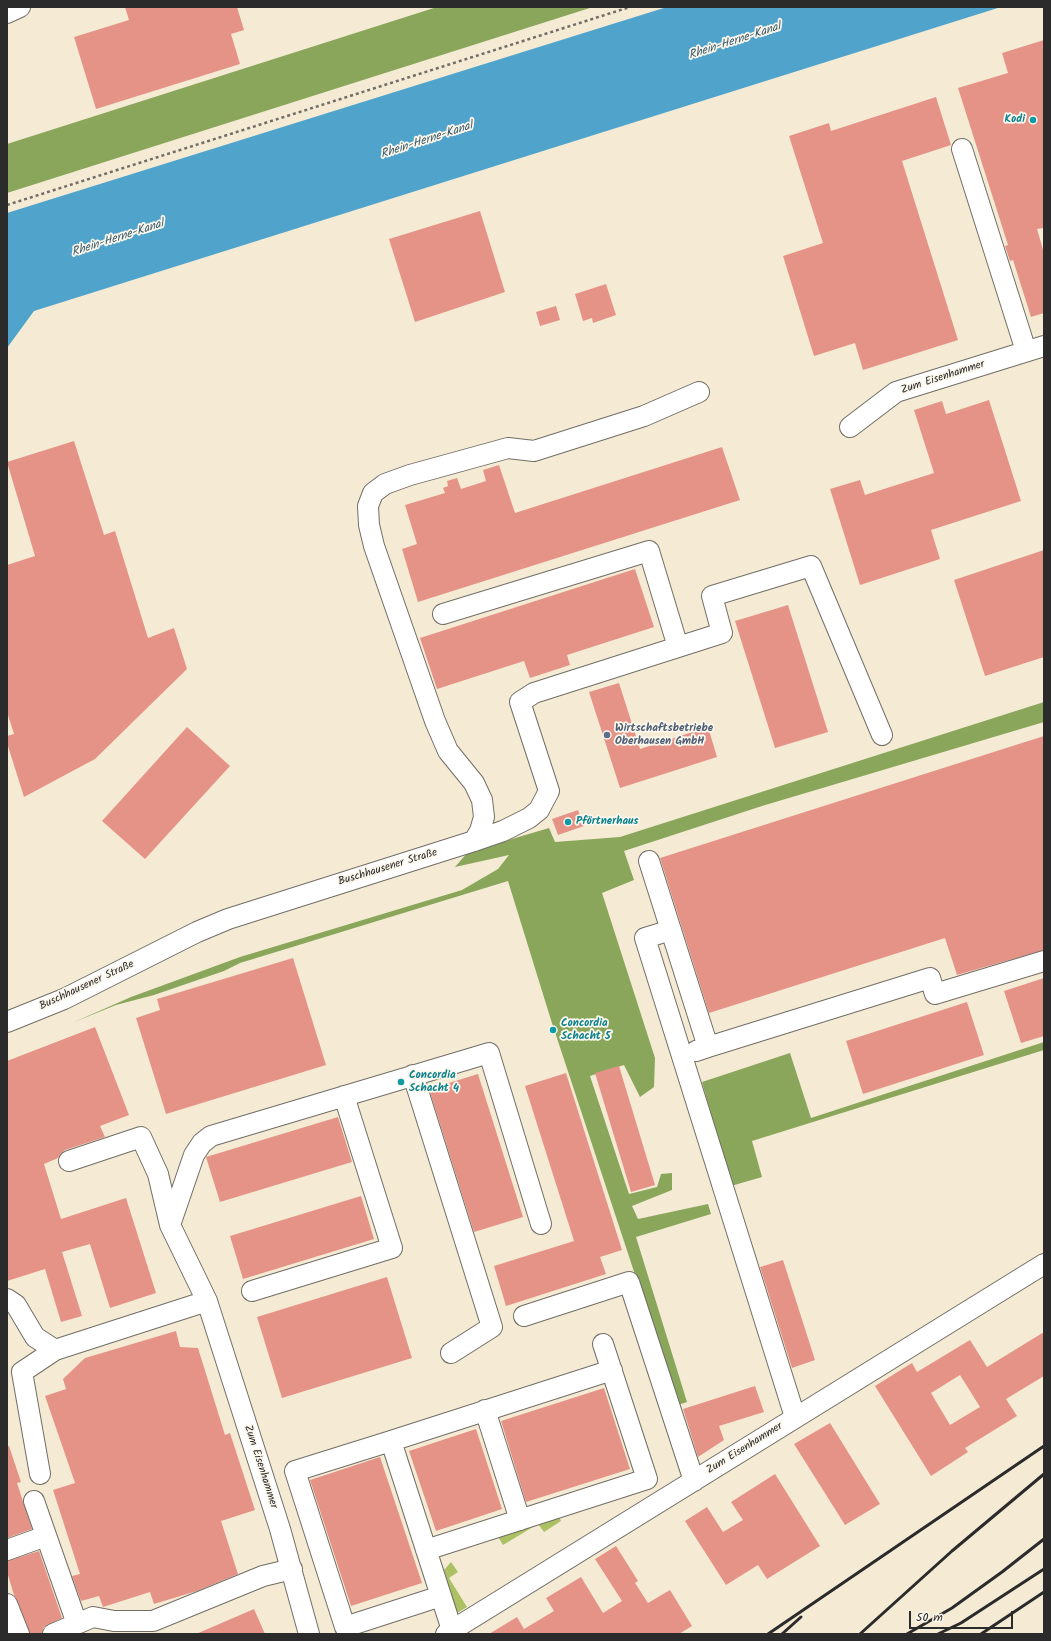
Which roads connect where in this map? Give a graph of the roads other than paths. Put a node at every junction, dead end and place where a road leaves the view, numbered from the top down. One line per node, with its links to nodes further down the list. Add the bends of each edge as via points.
1 (20, 7): 2 (street)
2 (7, 13)
3 (962, 149): 4 (street)
4 (1035, 348): 6 (street, Zum Eisenhammer, via 896,392)
5 (699, 392): 10 (street, via 644,416 534,451 508,448 386,484 373,493 368,506 374,546 442,741 474,783 482,800 484,817)
6 (850, 426)
7 (443, 614): 8 (street, via 649,550)
8 (678, 647): 9 (street, via 722,633 712,596 812,566); 10 (street, Buschhausener Straße, via 534,693 520,702 549,791 540,810 529,818)
9 (882, 735)
10 (474, 841): 14 (street, Buschhausener Straße, via 228,919 173,943 64,999)
11 (649, 861): 12 (street)
12 (671, 930): 15 (street); 16 (street, via 645,938)
13 (1044, 961): 15 (street, via 935,994 930,978)
14 (7, 1022)
15 (708, 1047): 16 (street)
16 (682, 1055): 32 (street)
17 (413, 1075): 18 (street); 20 (street, via 489,1053); 29 (street, via 492,1327)
18 (344, 1096): 21 (street, via 211,1136 202,1143 194,1155); 23 (street, via 392,1248)
19 (70, 1161): 21 (street, Zum Eisenhammer, via 141,1137 158,1174)
20 (541, 1224)
21 (170, 1225): 25 (street, Zum Eisenhammer)
22 (1044, 1264): 32 (street, Zum Eisenhammer)
23 (252, 1291)
24 (7, 1299): 28 (street, via 16,1305 35,1337)
25 (207, 1301): 28 (street); 41 (street, Zum Eisenhammer)
26 (524, 1316): 35 (street, via 629,1282)
27 (603, 1344): 30 (street)
28 (55, 1350): 34 (street, via 22,1372)
29 (451, 1353)
30 (612, 1370): 31 (street); 37 (street, via 647,1479)
31 (485, 1410): 33 (street); 37 (street)
32 (795, 1417): 35 (street, Zum Eisenhammer)
33 (391, 1441): 40 (street); 42 (street, via 295,1471 345,1627)
34 (40, 1474)
35 (694, 1481): 45 (street, Zum Eisenhammer)
36 (34, 1501): 38 (street)
37 (520, 1520): 40 (street)
38 (46, 1536): 39 (street); 44 (street)
39 (7, 1550)
40 (426, 1550): 42 (street)
41 (292, 1569): 44 (street, via 263,1576 153,1621 114,1621 93,1617); 48 (street, Zum Eisenhammer)
42 (441, 1596): 45 (street)
43 (7, 1604): 46 (street)
44 (77, 1624): 47 (street)
45 (449, 1632)
46 (18, 1634)
47 (53, 1634)
48 (309, 1634)

